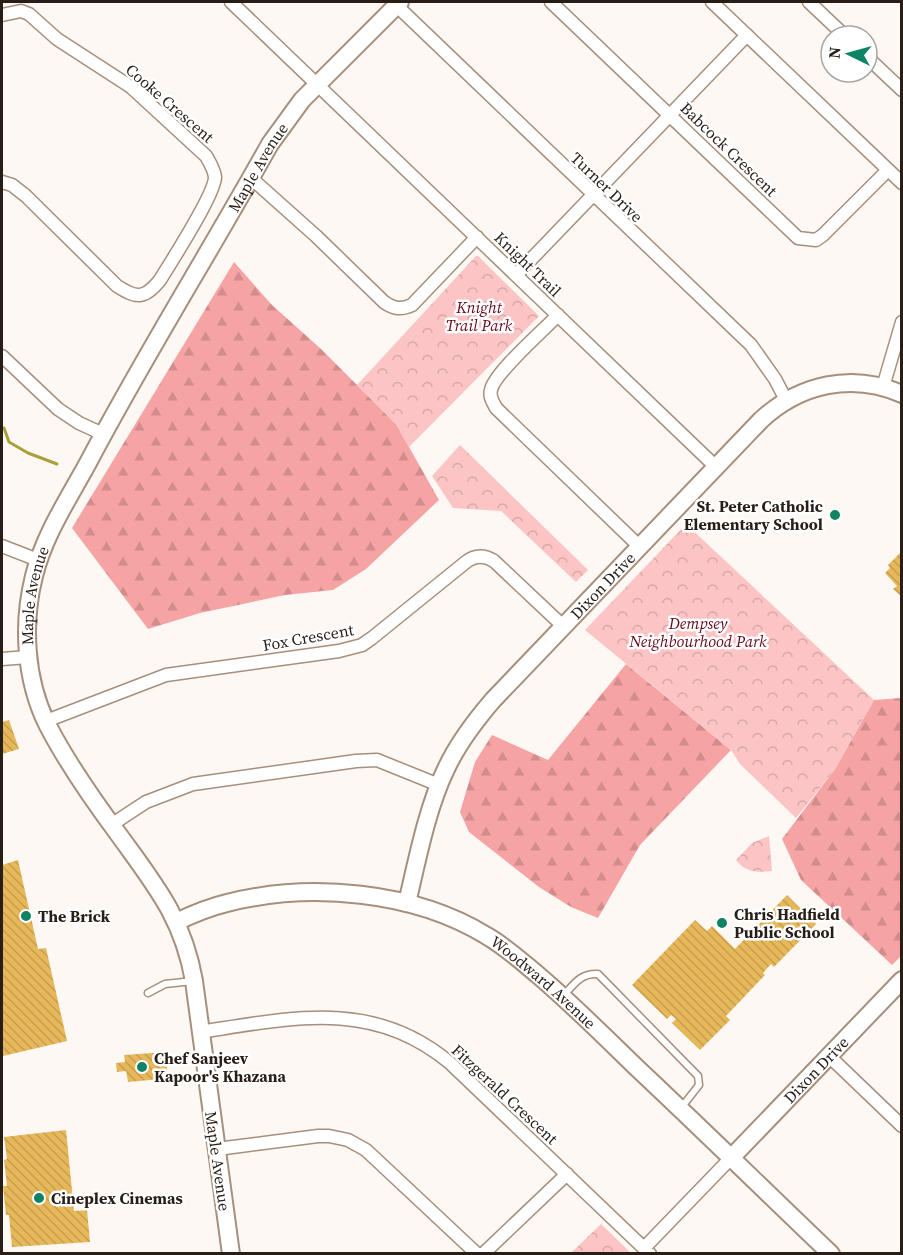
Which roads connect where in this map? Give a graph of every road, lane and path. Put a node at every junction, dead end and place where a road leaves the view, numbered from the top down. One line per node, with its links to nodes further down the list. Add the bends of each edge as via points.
1 (231, 2): 10 (street, Knight Trail)
2 (552, 2): 12 (street, Babcock Crescent)
3 (712, 2): 8 (street)
4 (809, 2): 7 (street)
5 (398, 3): 10 (street, Maple Avenue); 17 (street, Turner Drive)
6 (2, 15): 15 (street, Cooke Crescent, via 29,14 57,39 131,87 206,156 213,167 214,184 160,280 147,293 134,296 117,286 26,196)
7 (832, 24)
8 (747, 35): 12 (street); 13 (street)
9 (879, 68): 11 (street)
10 (316, 85): 14 (street, Maple Avenue, via 270,144); 18 (street, Knight Trail)
11 (902, 90)
12 (670, 115): 13 (street, Babcock Crescent, via 798,238 816,240 823,235); 17 (street)
13 (888, 170): 16 (street)
14 (251, 178): 18 (street, via 391,307 412,305); 26 (street, Maple Avenue)
15 (2, 182)
16 (902, 183)
17 (594, 196): 19 (street); 25 (street, Turner Drive, via 756,351)
18 (477, 237): 19 (street, Knight Trail)
19 (516, 275): 20 (street, Knight Trail)
20 (558, 315): 27 (street, Knight Trail); 29 (street, via 496,379 490,394 492,401)
21 (902, 322): 23 (street)
22 (2, 356): 26 (street, via 58,409)
23 (883, 387): 24 (street, Dixon Drive); 25 (street, Dixon Drive, via 830,384)
24 (902, 394)
25 (786, 400): 27 (street, Dixon Drive, via 760,420)
26 (103, 434): 30 (street, Maple Avenue)
27 (716, 467): 29 (street, Dixon Drive)
28 (2, 546): 30 (street)
29 (640, 547): 31 (street, Dixon Drive)
30 (38, 560): 32 (street, Maple Avenue, via 29,598)
31 (563, 626): 34 (street, Fox Crescent, via 494,561 476,557 362,645 166,675); 35 (street, Dixon Drive, via 479,717 458,746)
32 (28, 657): 33 (street); 34 (street, Maple Avenue)
33 (2, 659)
34 (46, 721): 36 (street, Maple Avenue)
35 (439, 785): 36 (street, via 376,760 356,761 193,784 146,802); 37 (street, Dixon Drive)
36 (111, 825): 38 (street, Maple Avenue, via 165,900)
37 (407, 903): 38 (street, Woodward Avenue, via 350,893 292,894 230,902); 42 (street, Woodward Avenue, via 486,935)
38 (176, 922): 40 (street, Maple Avenue)
39 (902, 980): 44 (street, Dixon Drive)
40 (194, 981): 41 (lane, via 165,984); 43 (street, Maple Avenue)
41 (148, 993)
42 (562, 996): 45 (street, Woodward Avenue); 45 (lane, via 580,977 598,974 698,1076 699,1085)
43 (200, 1032): 47 (street, Maple Avenue); 49 (street, Fitzgerald Crescent, via 316,1017 386,1026 441,1055)
44 (828, 1056): 46 (street); 48 (street, Dixon Drive)
45 (681, 1109): 48 (street, Woodward Avenue)
46 (902, 1126)
47 (217, 1149): 51 (street, Maple Avenue); 52 (street, via 307,1137 348,1140 376,1157)
48 (730, 1159): 50 (street); 54 (street, Woodward Avenue)
49 (567, 1174): 50 (street, Fitzgerald Crescent); 53 (street)
50 (647, 1251)
51 (231, 1254)
52 (477, 1254)
53 (483, 1254)
54 (831, 1254)

